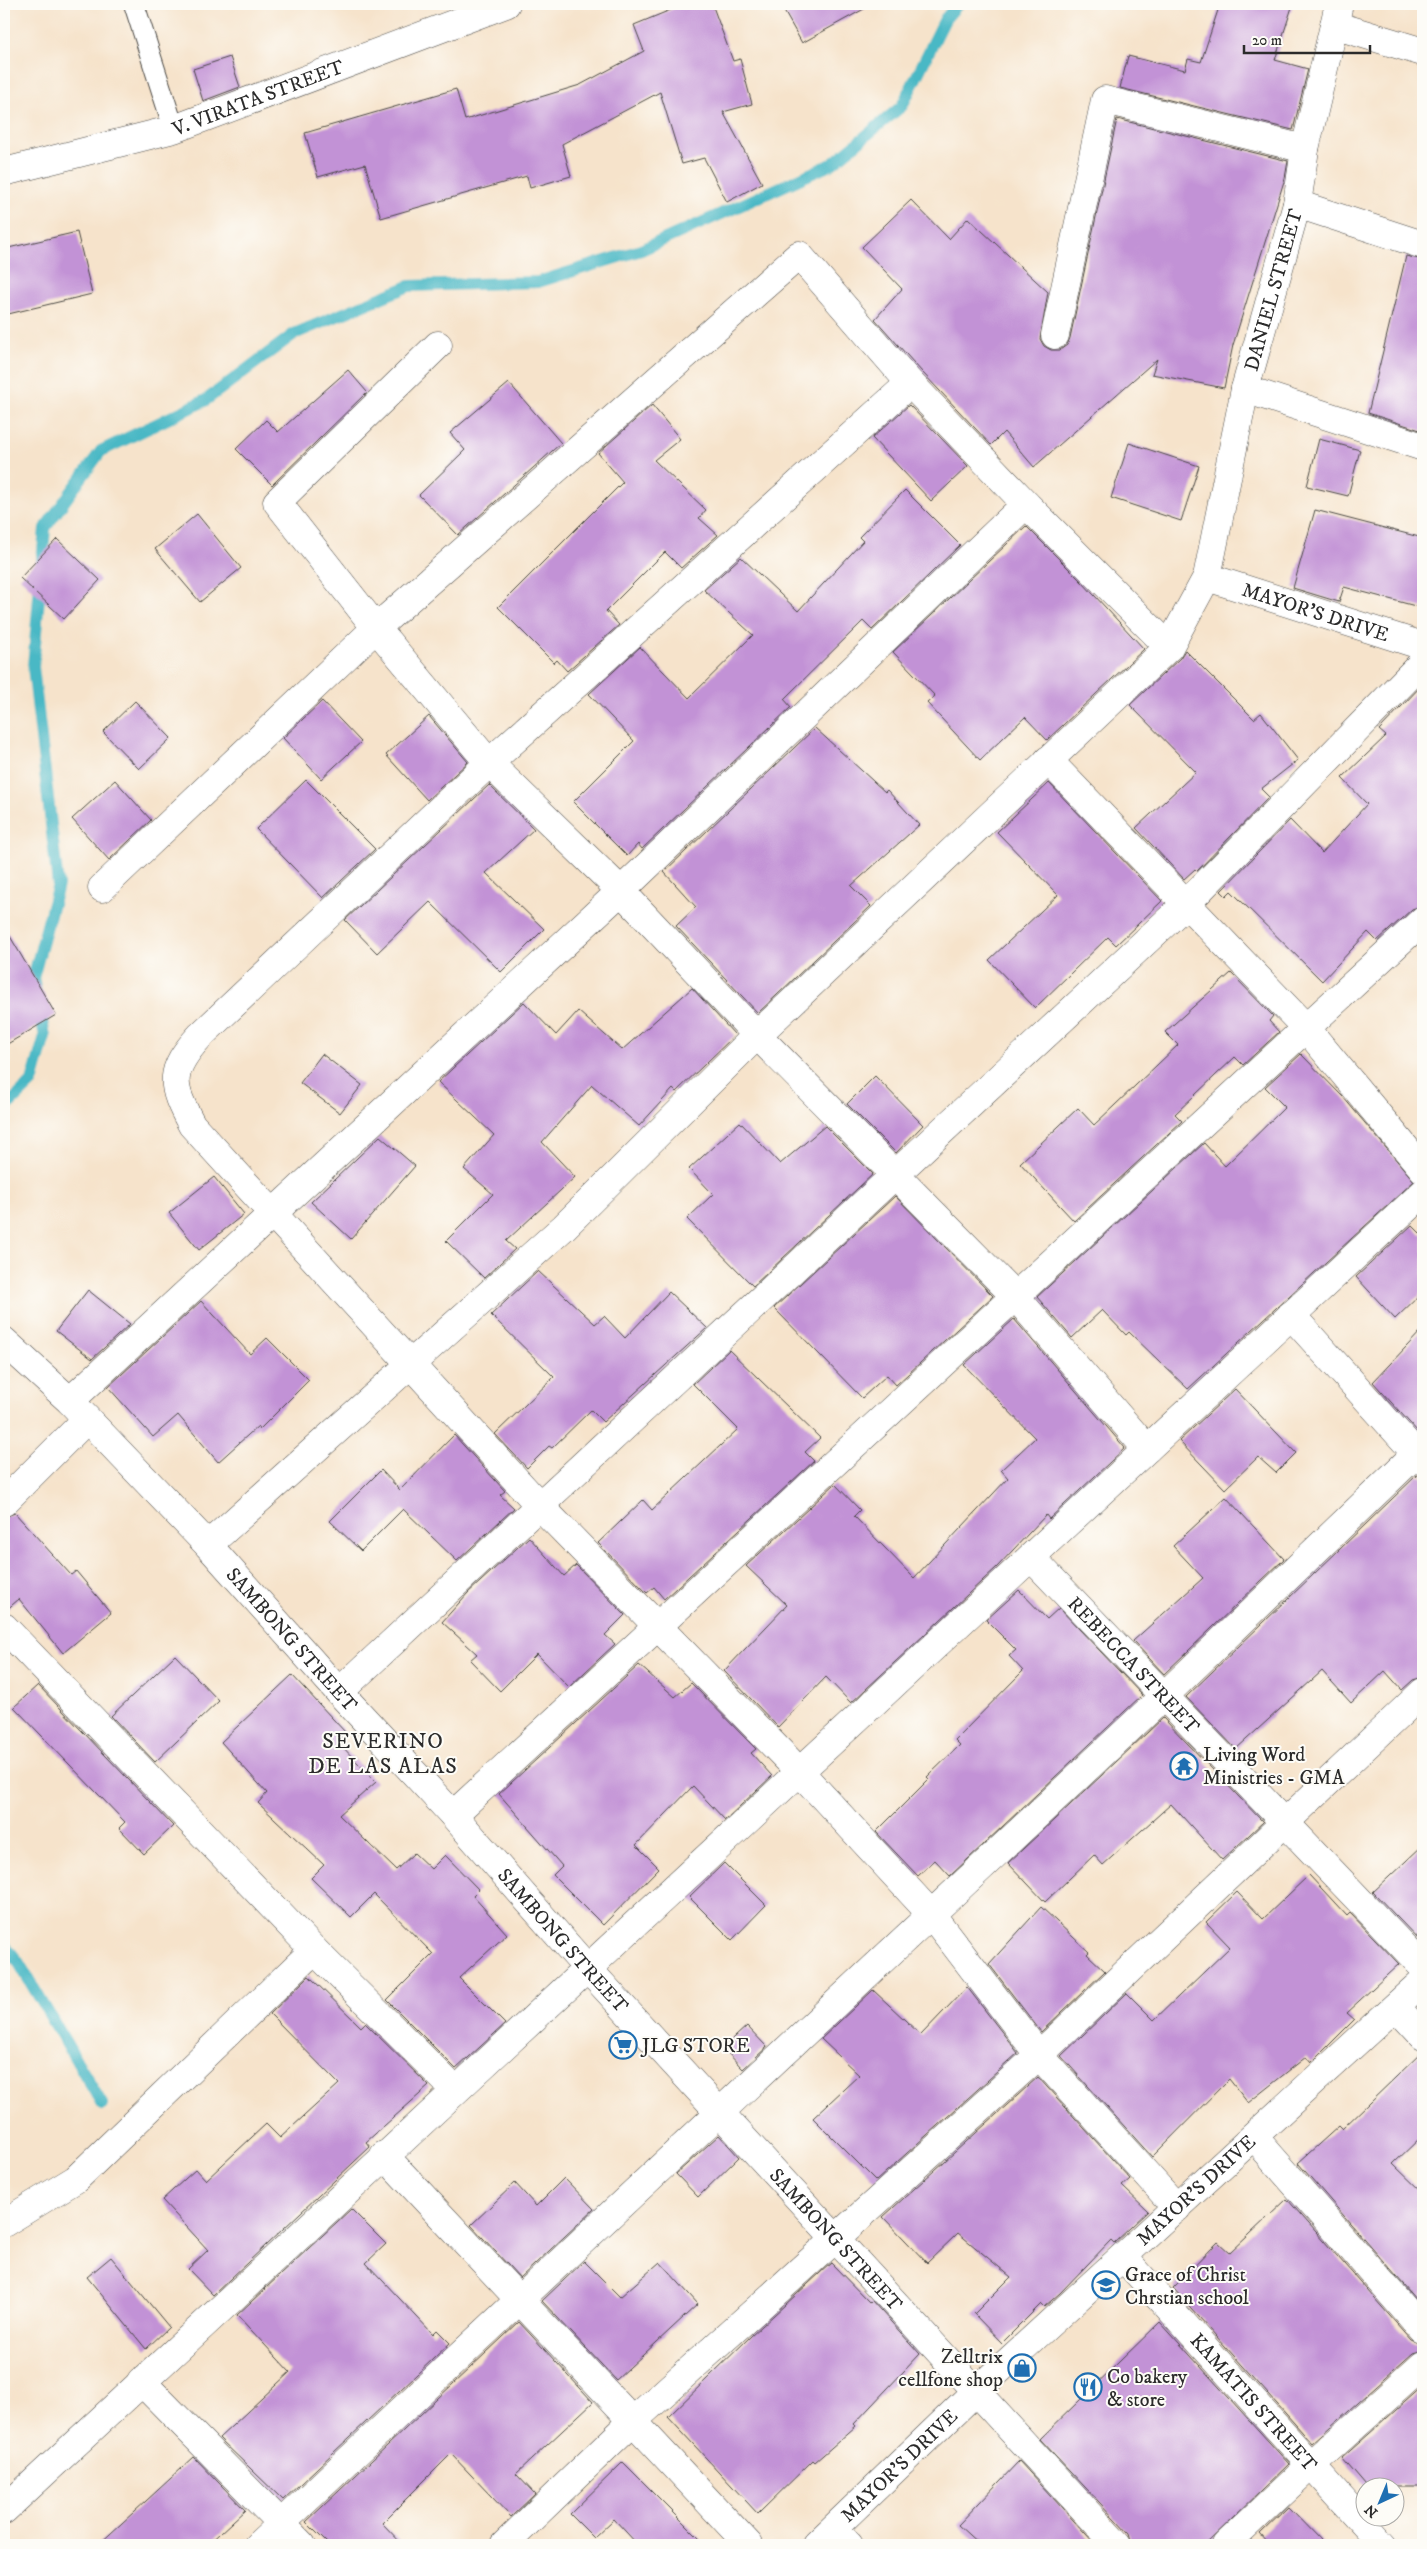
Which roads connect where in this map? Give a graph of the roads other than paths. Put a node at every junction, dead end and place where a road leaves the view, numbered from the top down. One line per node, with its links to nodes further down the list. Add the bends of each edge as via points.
1 (134, 4): 5 (lane)
2 (506, 4): 5 (street, V. VIRATA STREET)
3 (1337, 14): 4 (street); 6 (street, DANIEL STREET)
4 (1423, 52)
5 (174, 129): 7 (street, V. VIRATA STREET)
6 (1305, 149): 8 (street, DANIEL STREET); 10 (street, via 1105,100)
7 (4, 172)
8 (1297, 204): 9 (street); 13 (street, DANIEL STREET)
9 (1423, 245)
10 (1055, 334)
11 (438, 345): 17 (street, via 277,502)
12 (910, 383): 15 (street); 17 (street, via 799,255); 22 (street)
13 (1245, 389): 14 (street); 16 (street, DANIEL STREET)
14 (1423, 447)
15 (1026, 504): 19 (street); 24 (street)
16 (1207, 577): 18 (street, MAYOR'S DRIVE); 19 (street, DANIEL STREET)
17 (376, 628): 22 (street); 23 (street)
18 (1423, 646)
19 (1169, 647): 21 (street, DANIEL STREET)
20 (1423, 662): 25 (street)
21 (1048, 760): 25 (street); 28 (street, DANIEL STREET)
22 (489, 763): 24 (street); 32 (street, via 183,1054 175,1077 178,1099 192,1125)
23 (102, 888)
24 (621, 891): 28 (street); 32 (street)
25 (1186, 904): 27 (street); 30 (street)
26 (1423, 920): 27 (street)
27 (1306, 1028): 29 (street); 33 (street)
28 (757, 1035): 30 (street); 36 (street, DANIEL STREET, via 564,1227)
29 (1423, 1169)
30 (896, 1173): 33 (street); 41 (street)
31 (1423, 1194): 34 (street)
32 (273, 1214): 36 (street); 37 (street)
33 (1015, 1296): 38 (street); 44 (street)
34 (1292, 1315): 38 (street); 39 (street)
35 (4, 1341): 37 (street, SAMBONG STREET)
36 (409, 1365): 41 (street); 42 (street, DANIEL STREET)
37 (78, 1410): 40 (street); 42 (street, SAMBONG STREET)
38 (1147, 1449): 43 (street)
39 (1421, 1454): 48 (street)
40 (4, 1502)
41 (539, 1505): 44 (street); 46 (street)
42 (208, 1545): 46 (street, SAMBONG STREET)
43 (1031, 1557): 48 (street, REBECCA STREET); 49 (street)
44 (658, 1625): 49 (street); 50 (street)
45 (4, 1627): 53 (street)
46 (338, 1692): 50 (street, SAMBONG STREET)
47 (1423, 1692): 51 (street)
48 (1164, 1696): 51 (street, REBECCA STREET); 52 (street)
49 (799, 1771): 52 (street); 55 (street)
50 (453, 1815): 55 (street, SAMBONG STREET)
51 (1284, 1822): 54 (street, REBECCA STREET); 59 (street)
52 (932, 1914): 59 (street); 61 (street)
53 (314, 1950): 60 (street); 65 (street, via 76,2179)
54 (1423, 1967)
55 (587, 1968): 60 (street); 61 (street, SAMBONG STREET)
56 (1423, 1981): 57 (street, MAYOR'S DRIVE)
57 (1396, 2007): 58 (street); 62 (street, MAYOR'S DRIVE)
58 (1423, 2036)
59 (1039, 2055): 64 (street); 66 (street)
60 (455, 2090): 63 (street)
61 (721, 2112): 66 (street, SAMBONG STREET); 68 (street)
62 (1254, 2137): 64 (street, MAYOR'S DRIVE); 69 (street)
63 (384, 2156): 68 (street); 71 (street)
64 (1177, 2208): 67 (street, MAYOR'S DRIVE)
65 (4, 2223)
66 (836, 2237): 72 (street, SAMBONG STREET); 73 (street)
67 (1124, 2258): 72 (street, MAYOR'S DRIVE); 74 (street, KAMATIS STREET)
68 (520, 2298): 73 (street); 76 (street)
69 (1423, 2330)
70 (1423, 2365): 74 (street)
71 (141, 2380): 75 (street); 76 (street)
72 (975, 2392): 77 (street, MAYOR'S DRIVE); 82 (street, SAMBONG STREET)
73 (633, 2421): 80 (street); 81 (street)
74 (1311, 2465): 83 (street); 84 (street, KAMATIS STREET)
75 (4, 2510)
76 (280, 2523): 78 (street); 79 (street)
77 (833, 2540)
78 (258, 2545)
79 (302, 2545)
80 (504, 2545)
81 (749, 2545)
82 (1117, 2545)
83 (1226, 2545)
84 (1383, 2545)

